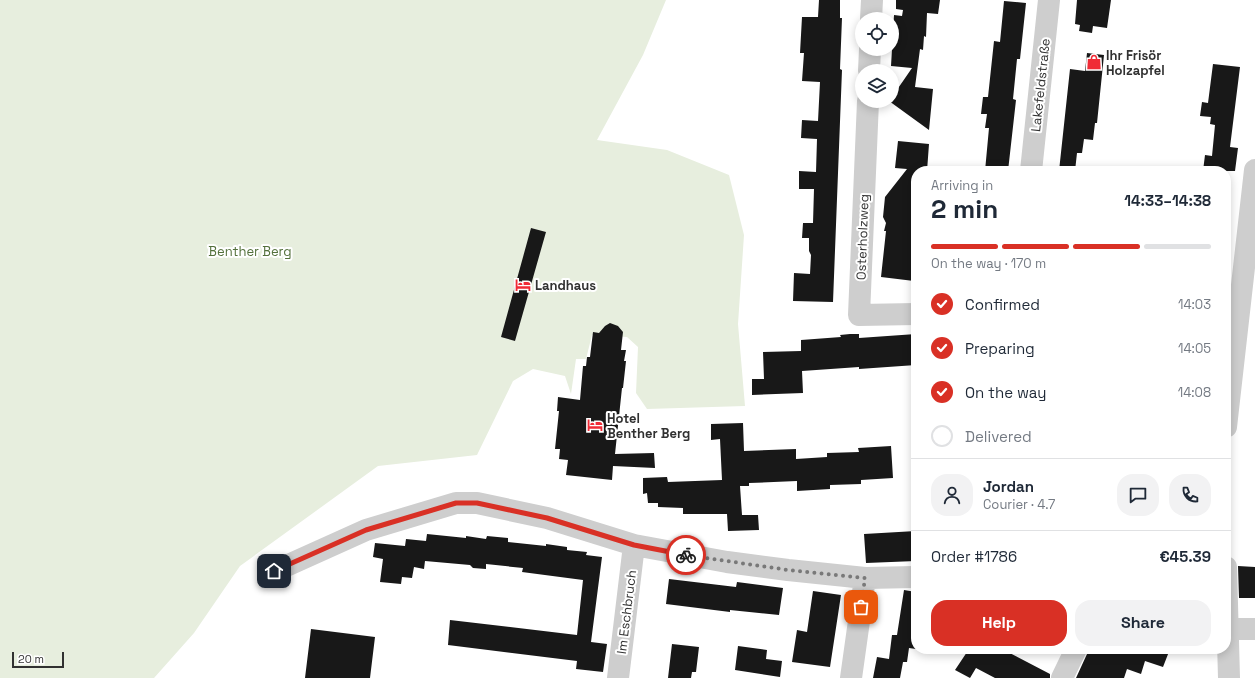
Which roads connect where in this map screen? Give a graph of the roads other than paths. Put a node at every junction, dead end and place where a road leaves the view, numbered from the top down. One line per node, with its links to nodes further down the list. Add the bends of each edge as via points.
1 (872, 0): 3 (street)
2 (1049, 0): 5 (street, Lakefeldstraße)
3 (871, 12)
4 (868, 108): 8 (street, Osterholzweg, via 859,315)
5 (1032, 166)
6 (1255, 170): 7 (street)
7 (1233, 309): 9 (street)
8 (911, 314)
9 (1231, 343)
10 (634, 545): 11 (street, via 547,518 477,503 456,503 366,530); 13 (street, via 727,562); 20 (street, Im Eschbruch)
11 (274, 571)
12 (911, 577): 13 (street)
13 (865, 578): 21 (street)
14 (1231, 625): 15 (street)
15 (1255, 629)
16 (1074, 654): 22 (street)
17 (1216, 654): 19 (street)
18 (1227, 654): 19 (street)
19 (1228, 675)
20 (618, 678)
21 (851, 678)
22 (1062, 678)

